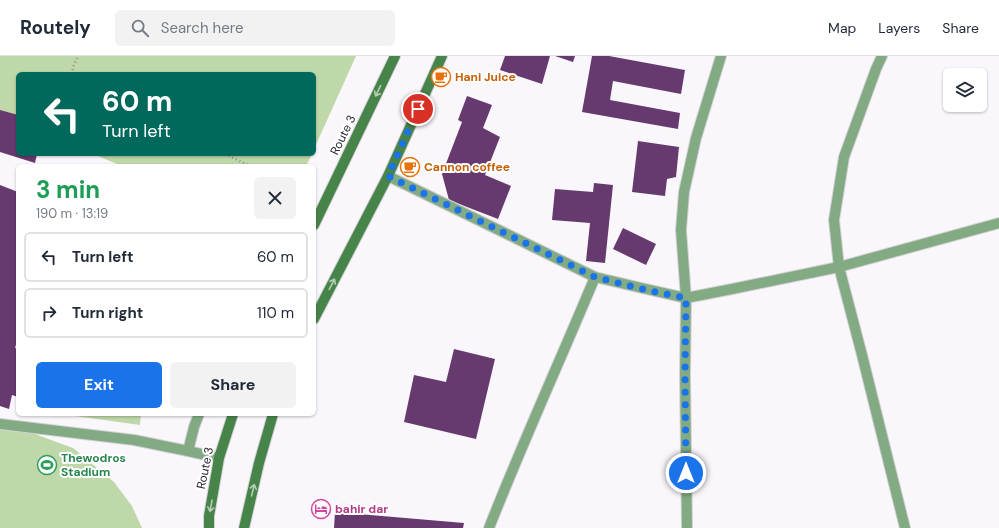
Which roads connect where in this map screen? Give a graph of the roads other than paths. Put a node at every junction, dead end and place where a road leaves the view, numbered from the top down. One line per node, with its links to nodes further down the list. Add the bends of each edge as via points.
1 (395, 56): 6 (main road, Route 3, one-way to 6)
2 (442, 56): 5 (main road)
3 (721, 56): 10 (street, via 696,138 684,192 681,230)
4 (882, 56): 8 (street, via 844,157 834,220)
5 (388, 176): 9 (street); 11 (main road, one-way to 5)
6 (316, 220)
7 (999, 223): 8 (street)
8 (839, 267): 10 (street); 22 (street)
9 (595, 277): 10 (street); 20 (street)
10 (686, 298): 21 (street)
11 (316, 315)
12 (198, 416): 16 (street)
13 (232, 416): 17 (main road, Route 3)
14 (272, 416): 19 (main road, one-way to 14)
15 (0, 424): 16 (street, via 134,440)
16 (188, 450): 17 (street)
17 (219, 458): 18 (main road, Route 3, one-way to 18)
18 (209, 528)
19 (244, 528)
20 (489, 528)
21 (687, 528)
22 (905, 528)

